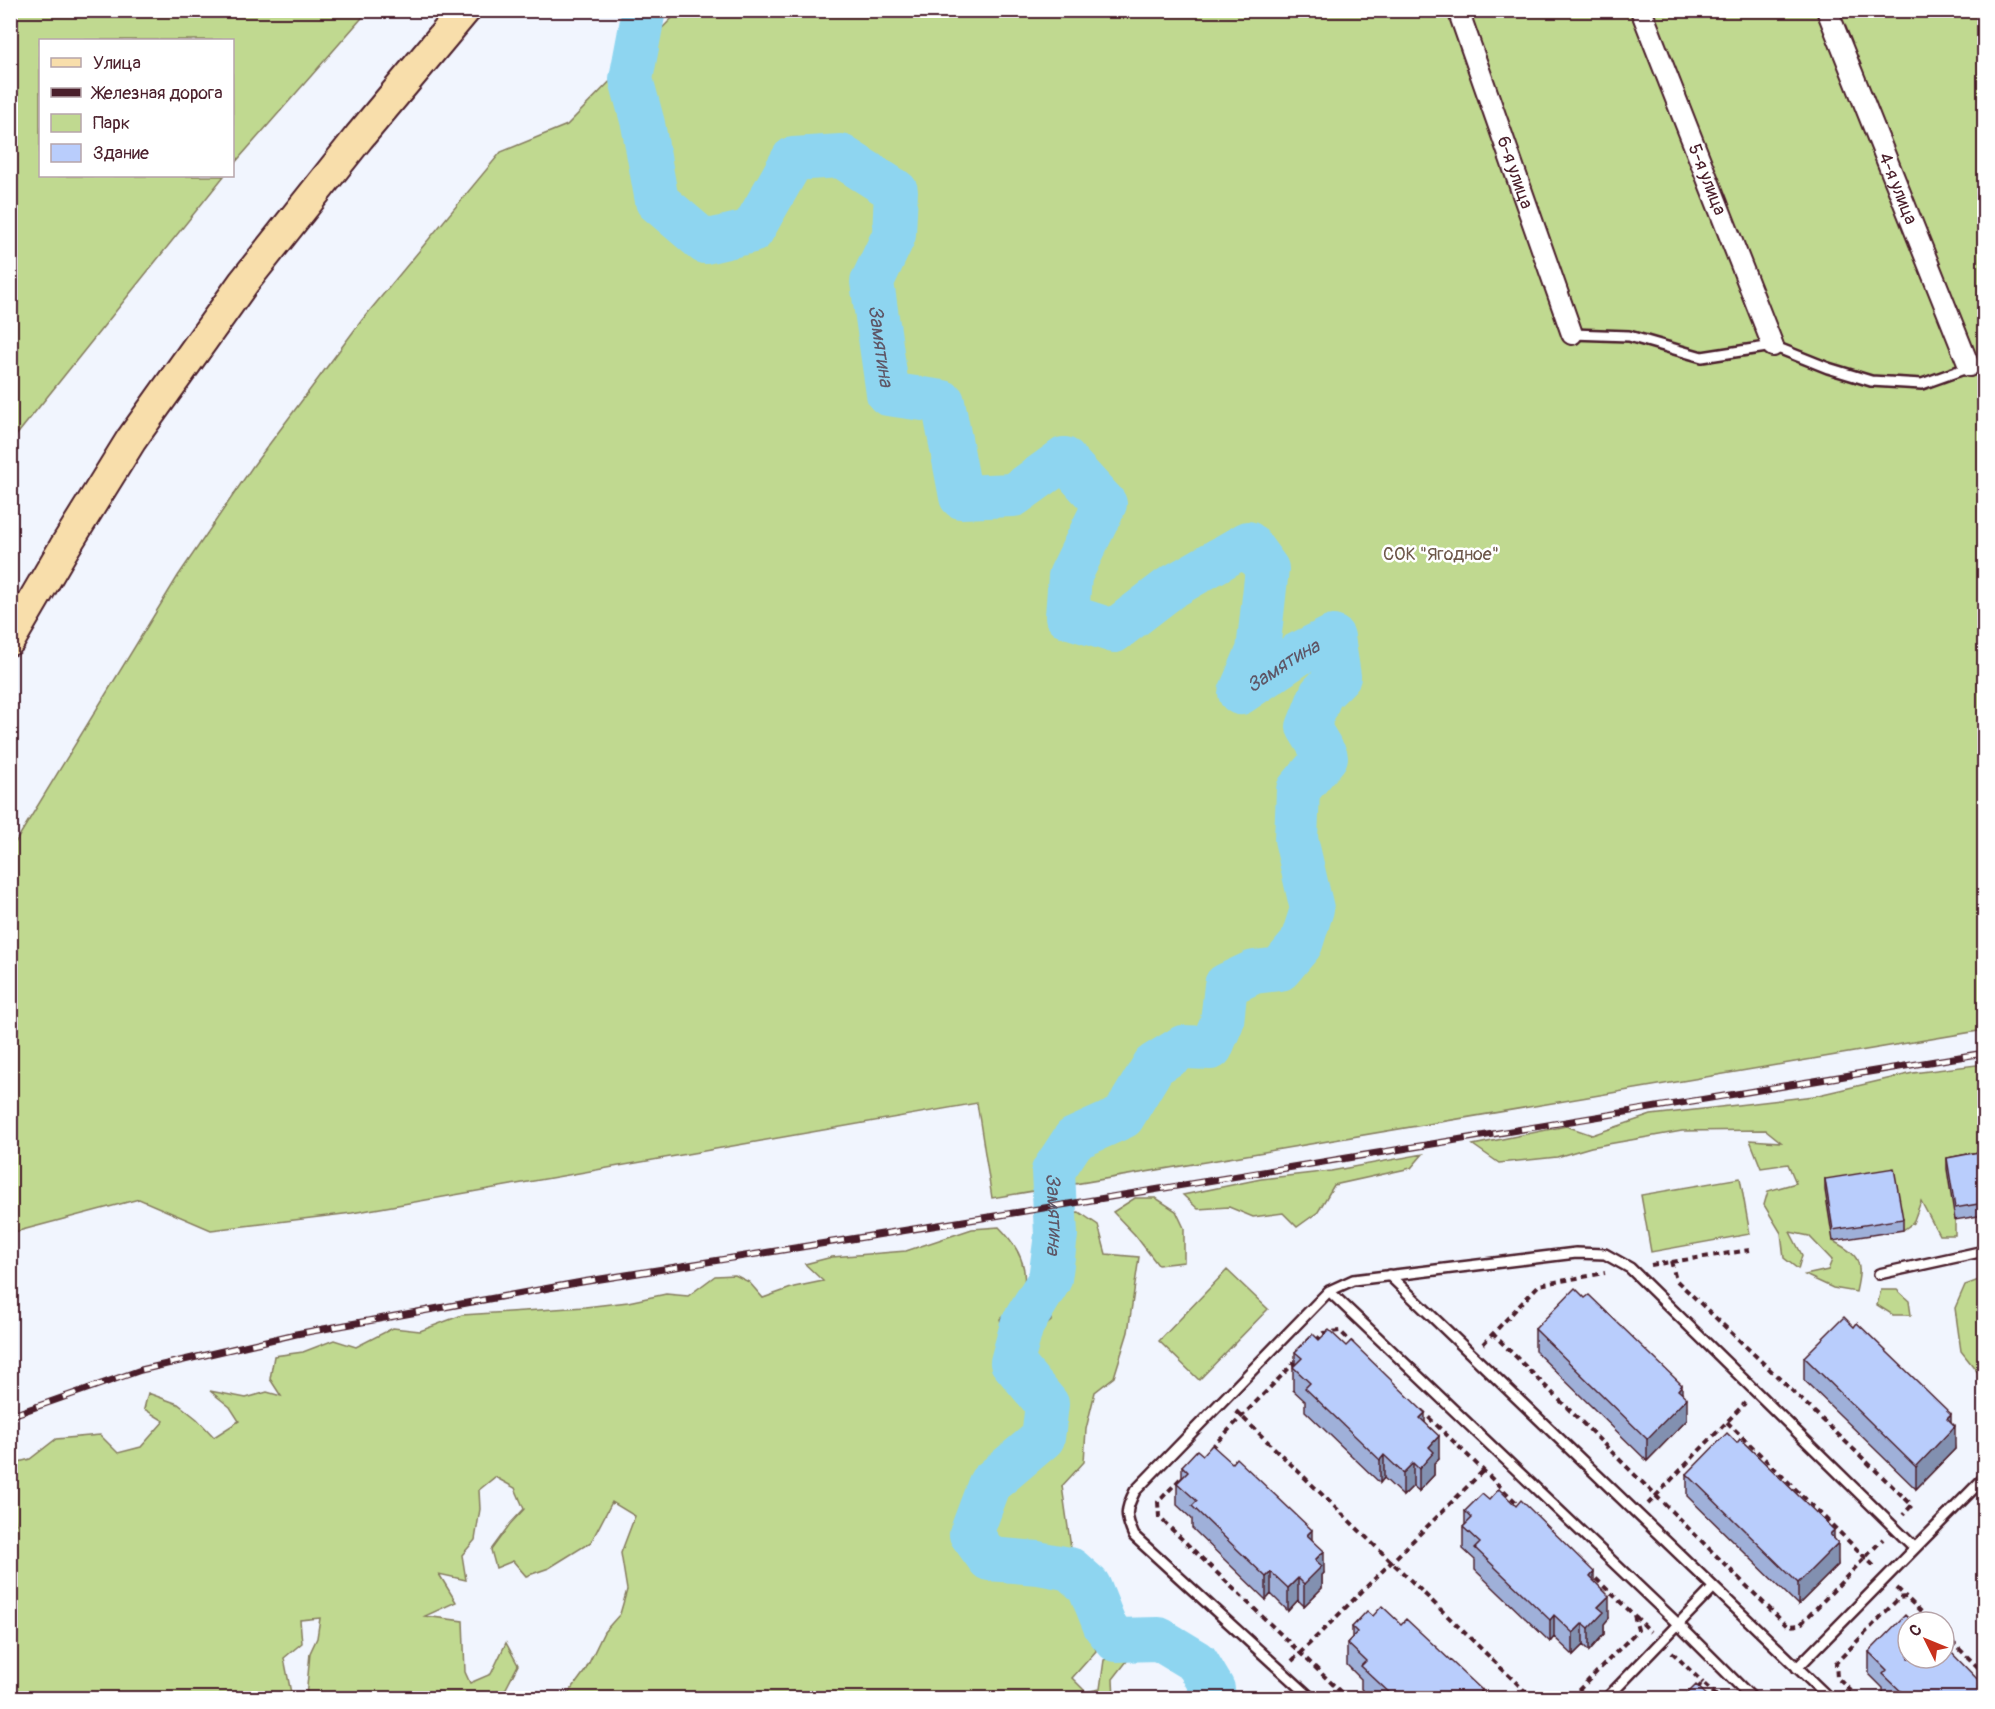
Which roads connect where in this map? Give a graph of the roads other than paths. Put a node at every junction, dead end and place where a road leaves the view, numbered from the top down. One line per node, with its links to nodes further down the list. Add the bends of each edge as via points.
1 (465, 10): 8 (main road, via 244,282 131,440)
2 (1458, 10): 5 (street, 6-я улица)
3 (1641, 10): 6 (street, 5-я улица)
4 (1827, 10): 7 (street, 4-я улица)
5 (1572, 334): 6 (lane, via 1629,336 1702,357)
6 (1773, 346): 7 (lane, via 1871,381 1922,384)
7 (1977, 364)
8 (10, 640)
9 (1984, 1251): 10 (lane)
10 (1879, 1274)
11 (1389, 1275): 12 (lane, via 1353,1280); 14 (lane, via 1576,1253 1605,1254 1630,1268); 15 (lane)
12 (1329, 1291): 16 (lane); 18 (lane, via 1135,1491 1127,1506 1127,1520 1134,1536 1281,1671)
13 (1984, 1478): 14 (lane)
14 (1915, 1548): 17 (lane)
15 (1713, 1588): 16 (lane); 17 (lane)
16 (1678, 1625): 20 (lane); 21 (lane)
17 (1797, 1668): 22 (lane)
18 (1300, 1694): 19 (lane)
19 (1311, 1698)
20 (1607, 1698)
21 (1752, 1698)
22 (1829, 1698)

